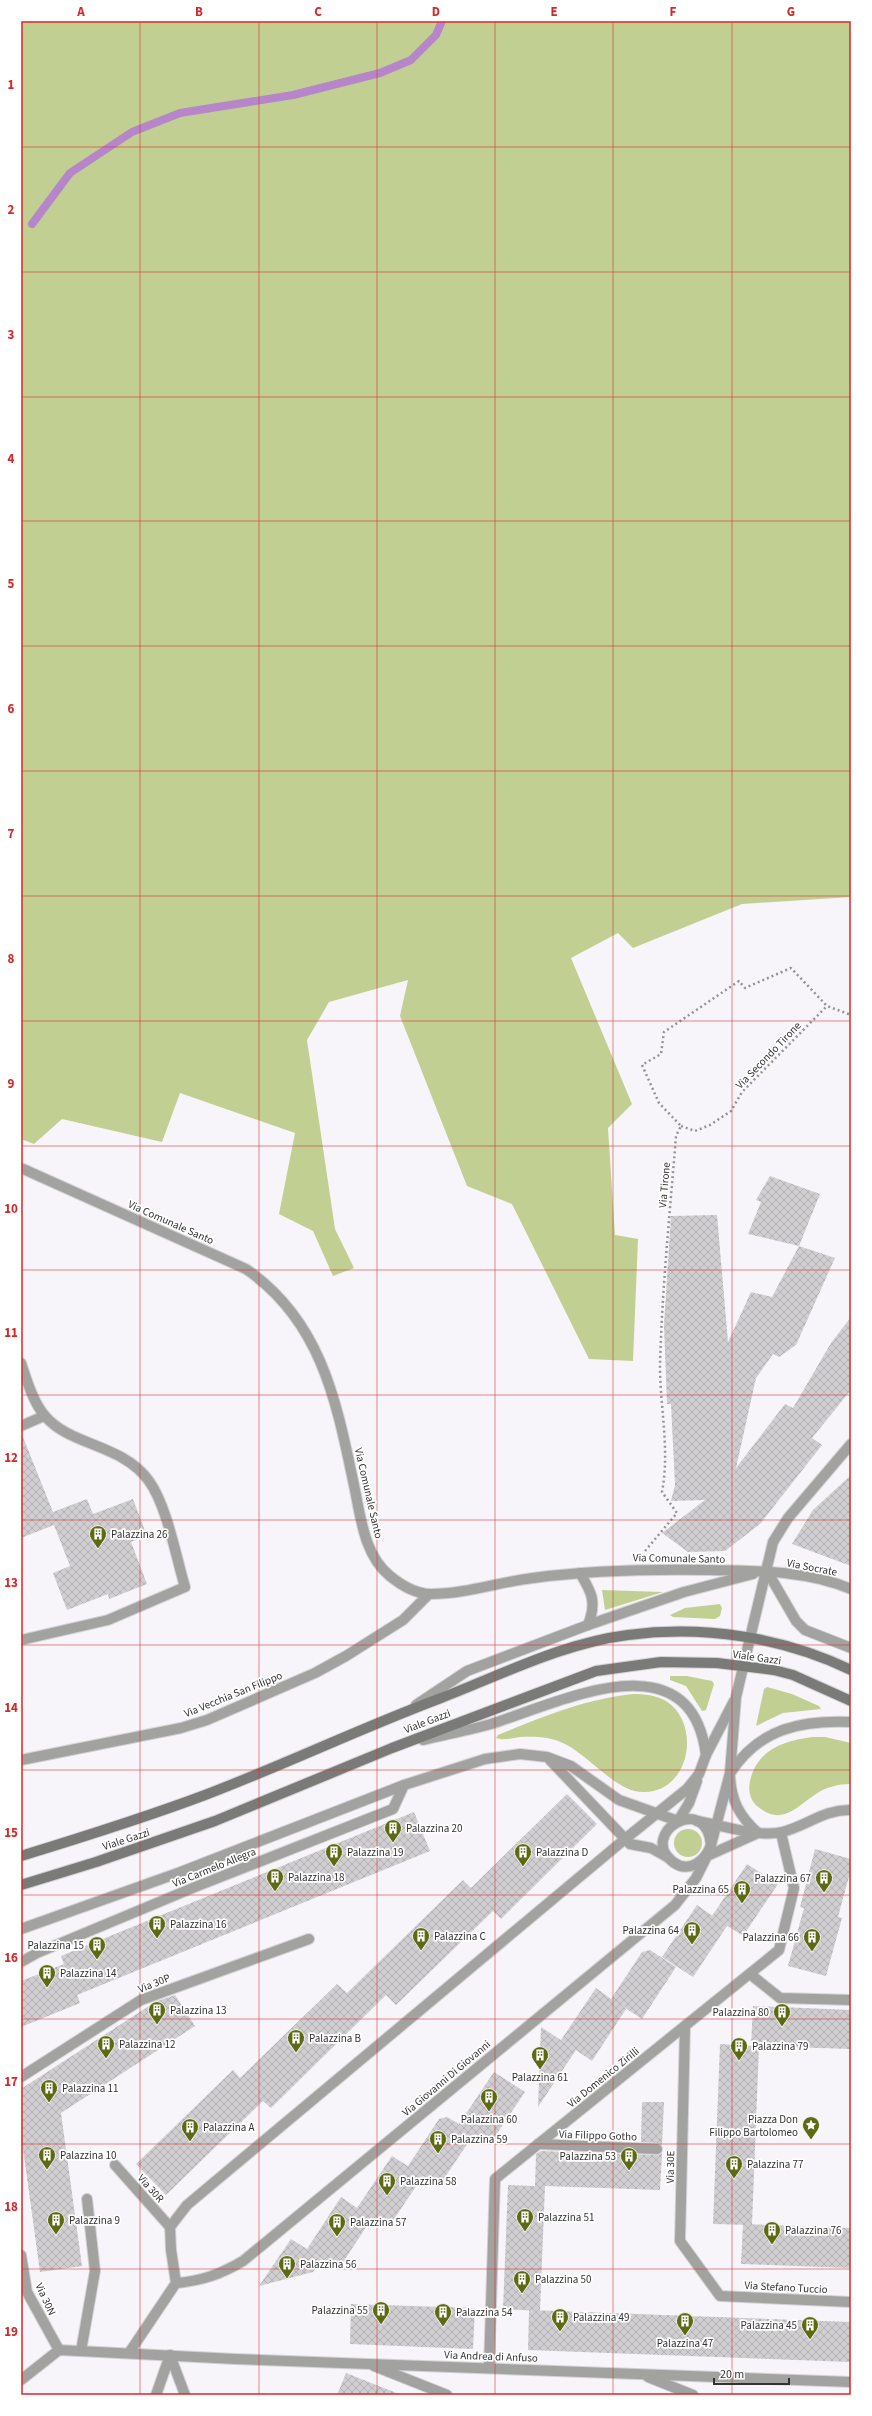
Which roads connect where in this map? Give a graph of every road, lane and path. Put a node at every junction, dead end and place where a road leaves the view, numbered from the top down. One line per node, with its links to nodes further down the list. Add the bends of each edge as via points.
1 (827, 1006): 2 (path); 3 (path, Via Secondo Tirone, via 742,1092 732,1111 710,1125 694,1131); 3 (path, via 791,968 746,988 739,981 664,1032 661,1054 642,1065 659,1103)
2 (851, 1015)
3 (680, 1126): 9 (path, Via Tirone, via 676,1136 666,1253 660,1368 666,1472 662,1492 677,1513)
4 (21, 1168): 13 (street, Via Comunale Santo, via 246,1269 265,1282 283,1300 297,1317 323,1365 334,1397 362,1523 372,1555 389,1575 407,1587)
5 (21, 1364): 6 (street)
6 (44, 1416): 7 (street); 16 (street, via 57,1428 117,1454 136,1466 150,1481 161,1503 185,1587 108,1620)
7 (21, 1426)
8 (851, 1444): 10 (street, via 788,1518 773,1542)
9 (631, 1569): 10 (street, Via Comunale Santo); 11 (street, Via Comunale Santo)
10 (767, 1571): 12 (street, Via Socrate, via 817,1578); 14 (street, via 684,1592); 15 (street); 17 (street, via 796,1621 805,1630)
11 (580, 1573): 13 (street, Via Comunale Santo, via 512,1580); 14 (street, via 592,1594 593,1612)
12 (851, 1589)
13 (429, 1594): 27 (street, Via Vecchia San Filippo, via 404,1620 346,1656 315,1673 207,1720 181,1728)
14 (588, 1625): 22 (street, via 467,1671)
15 (750, 1638): 18 (street); 19 (main road, Viale Gazzi, via 798,1648); 22 (main road, Viale Gazzi, via 720,1632 660,1632 618,1637 560,1652)
16 (21, 1640)
17 (851, 1648)
18 (743, 1666): 20 (street); 21 (main road, Viale Gazzi, via 792,1675); 24 (main road, Viale Gazzi, via 661,1662 596,1671)
19 (851, 1670)
20 (736, 1697): 25 (street); 29 (street)
21 (851, 1701)
22 (409, 1710): 40 (main road, Viale Gazzi, via 206,1795)
23 (851, 1722): 29 (street, via 800,1724 779,1731 751,1747)
24 (392, 1748): 25 (street, via 490,1724 574,1697 636,1685 662,1689 684,1703 697,1720); 43 (main road, Viale Gazzi, via 208,1823 96,1862)
25 (706, 1756): 28 (street)
26 (547, 1757): 30 (street, Via Carmelo Allegra, via 520,1754 485,1759); 32 (street, Via Carmelo Allegra, via 571,1766 619,1800); 38 (street)
27 (21, 1760)
28 (699, 1774): 32 (street, via 687,1789); 33 (street, via 689,1803)
29 (730, 1774): 35 (street); 36 (street, via 731,1791 736,1807 745,1821)
30 (404, 1785): 44 (street, Via Carmelo Allegra, via 178,1873); 46 (street, Via Carmelo Allegra, via 393,1809 195,1887)
31 (851, 1810): 37 (street, via 830,1812)
32 (656, 1814): 33 (street, Via Carmelo Allegra); 38 (street)
33 (678, 1820): 34 (street); 42 (street, via 667,1830 664,1837 665,1851)
34 (698, 1821): 35 (street); 39 (street, via 710,1836)
35 (717, 1825): 36 (street); 39 (street)
36 (758, 1833): 37 (street); 41 (street)
37 (780, 1833): 47 (street, Via Domenico Zirilli, via 794,1888 778,1950)
38 (625, 1839): 42 (street, via 635,1846 651,1848); 55 (street, via 187,2205)
39 (711, 1845): 41 (street)
40 (21, 1856)
41 (706, 1856): 42 (street, via 702,1862 688,1866 674,1863); 57 (street, Via Giovanni Di Giovanni, via 696,1878 674,1905 243,2261 223,2273 200,2281)
42 (669, 1858)
43 (21, 1884)
44 (21, 1929)
45 (309, 1939): 50 (street, Via 30P, via 141,2000)
46 (21, 1962)
47 (750, 1974): 48 (street, via 780,1998); 49 (street, Via Domenico Zirilli)
48 (851, 2000)
49 (685, 2026): 51 (street, Via Domenico Zirilli); 58 (street, Via 30E, via 680,2241)
50 (21, 2077)
51 (538, 2144): 52 (street, Via Filippo Gotho); 65 (street, Via Domenico Zirilli, via 495,2179)
52 (657, 2149)
53 (114, 2165): 55 (street, Via 30R)
54 (87, 2199): 61 (street, via 95,2271)
55 (170, 2227): 57 (street)
56 (21, 2255): 60 (street, Via 30N, via 27,2292)
57 (176, 2283): 62 (street)
58 (720, 2296): 59 (street, Via Stefano Tuccio)
59 (851, 2302)
60 (59, 2350): 61 (street); 67 (street)
61 (81, 2351): 62 (street)
62 (129, 2353): 63 (street, Via Andrea di Anfuso)
63 (170, 2355): 64 (street, Via Andrea di Anfuso); 69 (street); 70 (street)
64 (367, 2364): 65 (street, Via Andrea di Anfuso); 71 (street)
65 (489, 2368): 66 (street, Via Andrea di Anfuso)
66 (641, 2374): 68 (street, Via Andrea di Anfuso); 72 (street)
67 (21, 2380)
68 (851, 2382)
69 (156, 2395)
70 (185, 2395)
71 (447, 2395)
72 (693, 2395)

